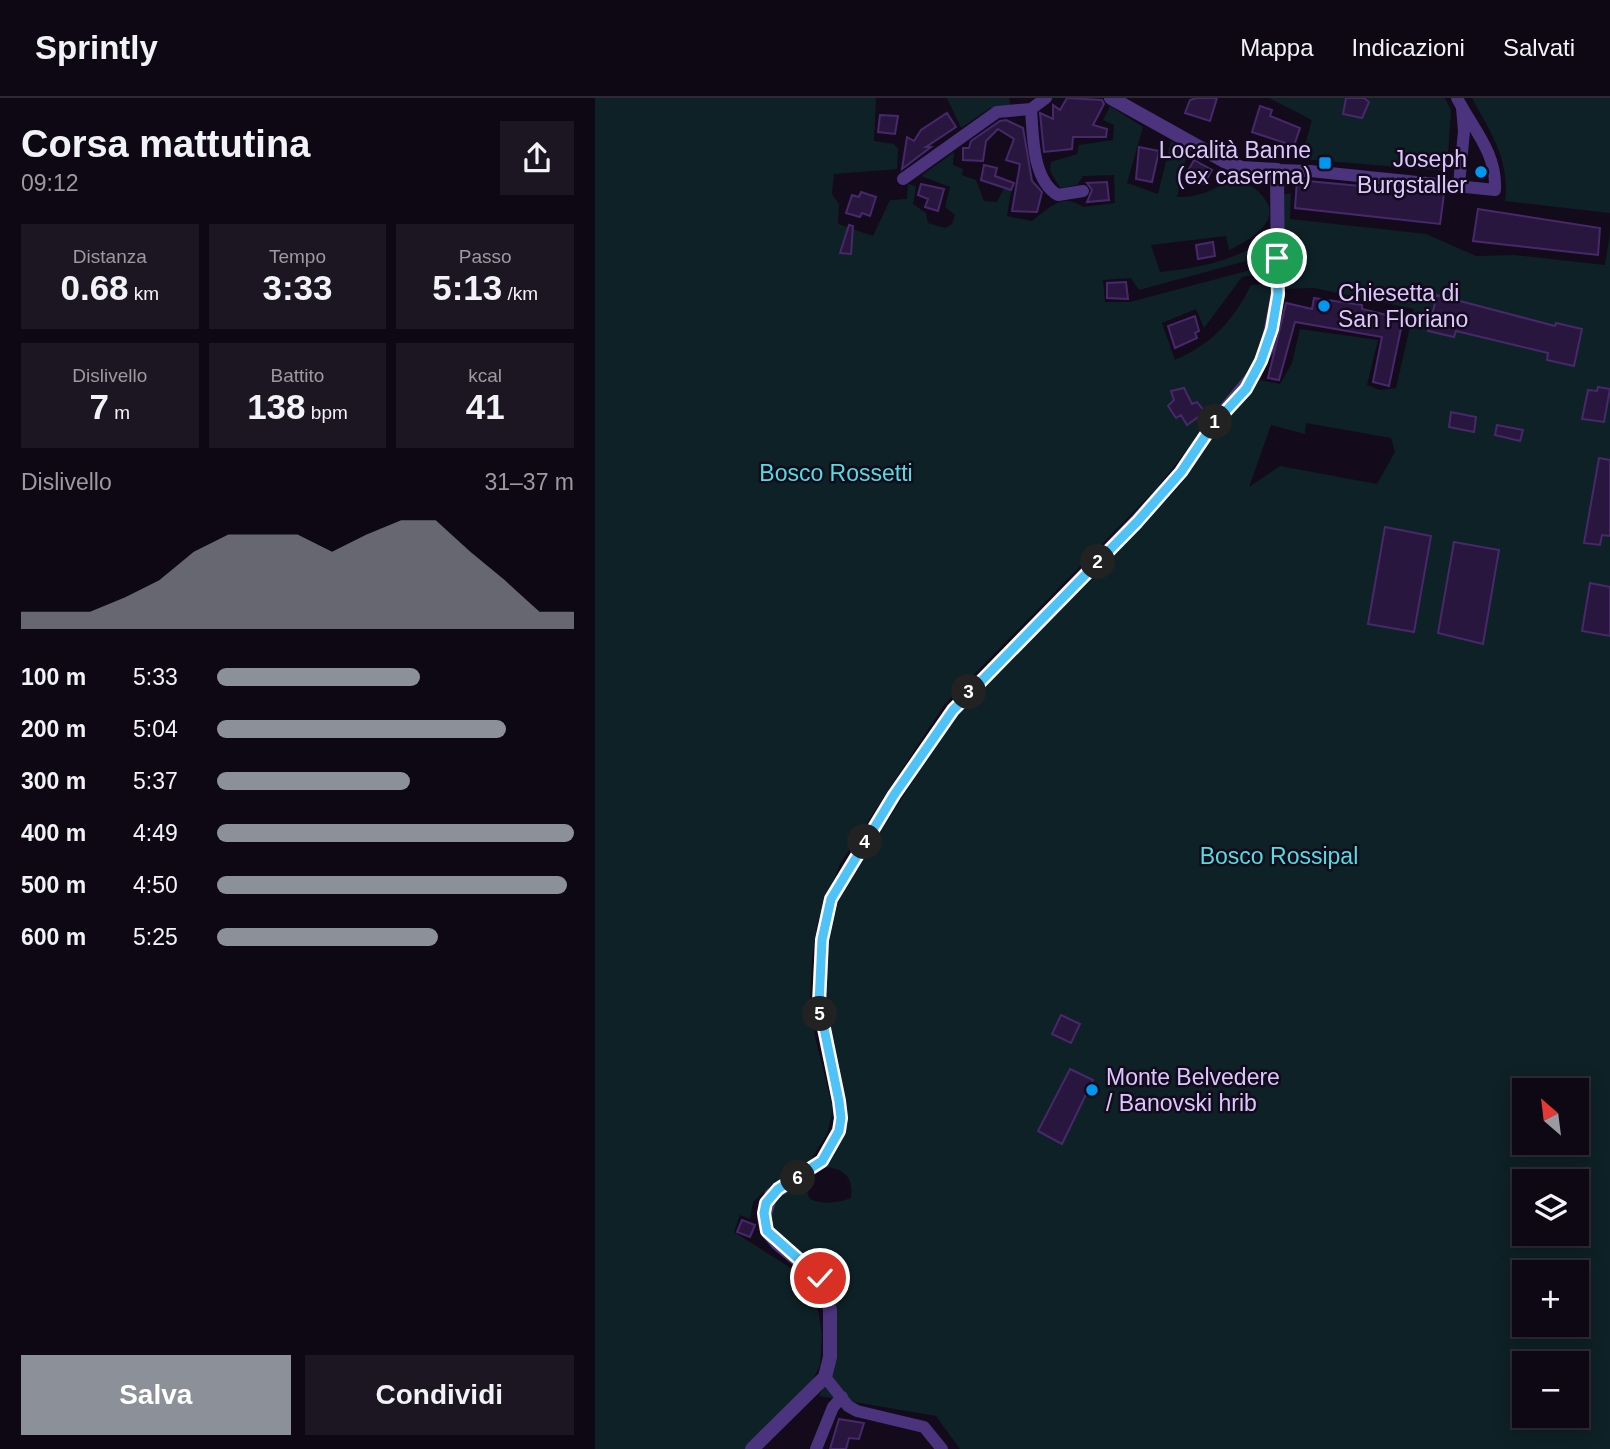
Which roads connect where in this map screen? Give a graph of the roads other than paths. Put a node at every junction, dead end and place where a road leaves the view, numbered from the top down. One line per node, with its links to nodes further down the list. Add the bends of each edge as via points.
1 (1046, 98): 4 (street)
2 (1111, 98): 7 (street, via 1224,161 1242,168)
3 (1459, 103): 5 (street); 6 (street)
4 (1031, 109): 8 (street, via 997,112); 10 (street, via 1035,152 1051,191 1058,195)
5 (1464, 136): 6 (street); 9 (street)
6 (1483, 141): 9 (street, via 1493,162 1495,190)
7 (1277, 170): 9 (street); 11 (street, via 1278,294 1267,348 1254,375 1137,522 953,710 831,899 822,940 819,1004 839,1101 839,1131 822,1161 778,1189 764,1213 767,1231 814,1271 826,1291 831,1328)
8 (903, 179)
9 (1459, 185)
10 (1083, 191)
11 (825, 1377): 12 (street); 13 (street)
12 (842, 1397): 14 (street, via 833,1407); 15 (street, via 857,1411 924,1427)
13 (752, 1449)
14 (816, 1449)
15 (942, 1449)

